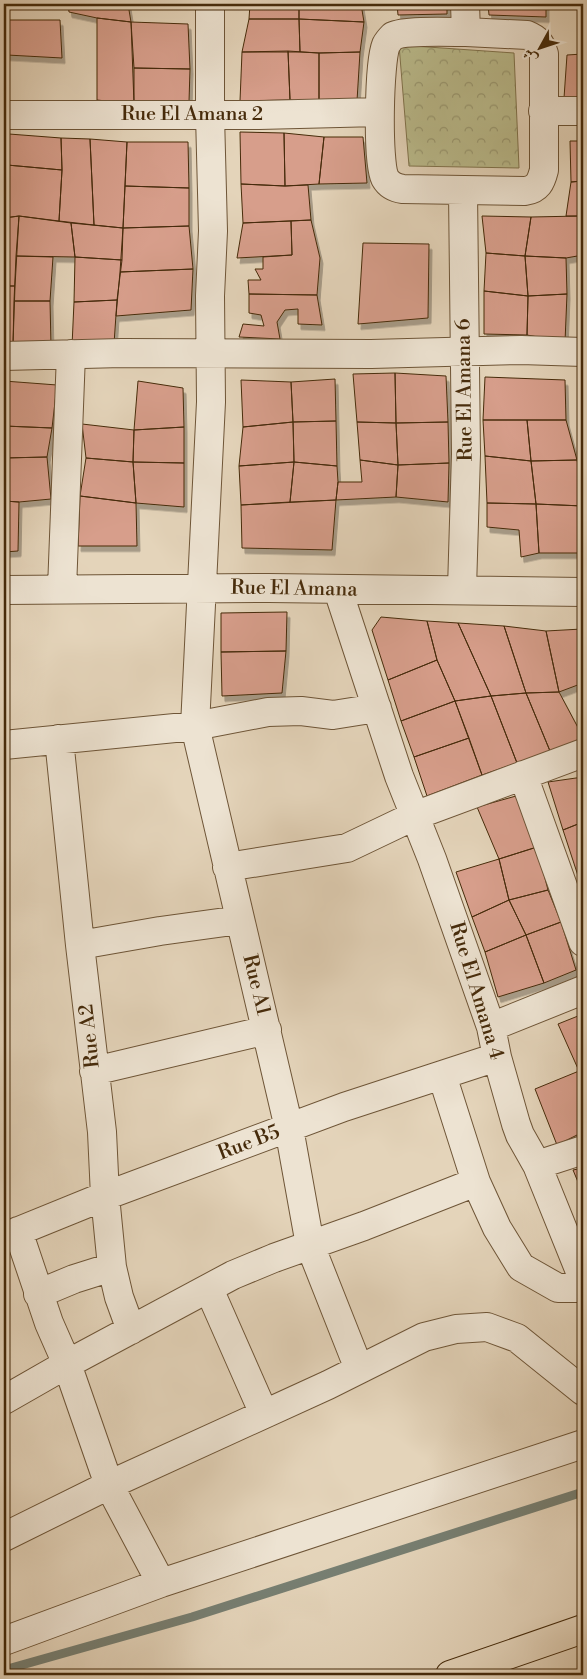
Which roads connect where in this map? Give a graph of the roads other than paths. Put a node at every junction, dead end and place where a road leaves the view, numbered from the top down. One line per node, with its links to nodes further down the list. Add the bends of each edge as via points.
1 (210, 4): 8 (street, Rue A1)
2 (465, 4): 3 (street)
3 (466, 32): 4 (street, via 517,33 535,38 544,54); 6 (street, via 393,36 386,44 383,57)
4 (543, 111): 5 (street); 9 (street, via 544,170 539,185 525,191)
5 (583, 111)
6 (379, 112): 8 (street, Rue El Amana 2); 9 (street, via 382,167 389,183 404,189)
7 (4, 115): 8 (street, Rue El Amana 2)
8 (210, 115): 13 (street, Rue A1, via 213,231)
9 (463, 191): 10 (street, Rue El Amana 6)
10 (465, 351): 11 (street); 13 (street); 17 (street, Rue El Amana 6)
11 (583, 352)
12 (71, 354): 13 (street); 14 (street); 16 (street)
13 (211, 354): 15 (street, Rue A1)
14 (4, 356)
15 (202, 588): 16 (street, Rue El Amana); 19 (street, Rue El Amana); 22 (street, Rue A1)
16 (62, 589): 18 (street, Rue El Amana)
17 (462, 589): 19 (street, Rue El Amana); 20 (street, Rue El Amana)
18 (4, 590)
19 (338, 590): 21 (street, Rue El Amana 4)
20 (583, 592)
21 (377, 708): 22 (street, via 333,715 301,711 268,712); 27 (street, Rue El Amana 4)
22 (195, 726): 23 (street); 28 (street, Rue A1)
23 (59, 739): 24 (street); 31 (street, Rue A2)
24 (4, 746)
25 (583, 753): 26 (street)
26 (523, 775): 27 (street); 30 (street)
27 (414, 816): 28 (street, via 347,848); 33 (street, Rue El Amana 4)
28 (227, 867): 29 (street, Rue A1)
29 (240, 920): 31 (street); 34 (street, Rue A1)
30 (583, 942)
31 (80, 945): 36 (street, Rue A2)
32 (583, 990): 33 (street)
33 (491, 1027): 35 (street, Rue El Amana 4)
34 (267, 1030): 36 (street); 38 (street, Rue A1)
35 (497, 1057): 37 (street, Rue B5); 40 (street, Rue El Amana 4, via 516,1124)
36 (94, 1071): 42 (street, Rue A2, via 102,1132)
37 (442, 1075): 38 (street, Rue B5); 41 (street)
38 (289, 1128): 42 (street, Rue B5); 44 (street, Rue A1)
39 (583, 1150): 40 (street)
40 (537, 1166): 46 (street, Rue El Amana 4)
41 (476, 1182): 44 (street); 48 (street, via 497,1228 521,1267 558,1288)
42 (105, 1196): 43 (street, Rue B5); 45 (street, Rue A2)
43 (11, 1234): 49 (street)
44 (310, 1246): 47 (street, via 233,1275); 52 (street, Rue A1)
45 (112, 1266): 49 (street); 50 (street, Rue A2)
46 (583, 1279)
47 (209, 1288): 50 (street); 55 (street)
48 (583, 1288)
49 (38, 1294): 51 (street)
50 (131, 1330): 51 (street)
51 (67, 1364): 54 (street); 57 (street)
52 (360, 1369): 53 (street, via 424,1338 456,1329 487,1327 517,1338); 55 (street)
53 (583, 1391)
54 (4, 1400)
55 (264, 1414): 57 (street)
56 (583, 1444): 59 (street)
57 (109, 1485): 58 (street); 59 (street)
58 (4, 1537)
59 (161, 1583): 61 (street)
60 (583, 1629): 62 (highway)
61 (4, 1641)
62 (450, 1675)

